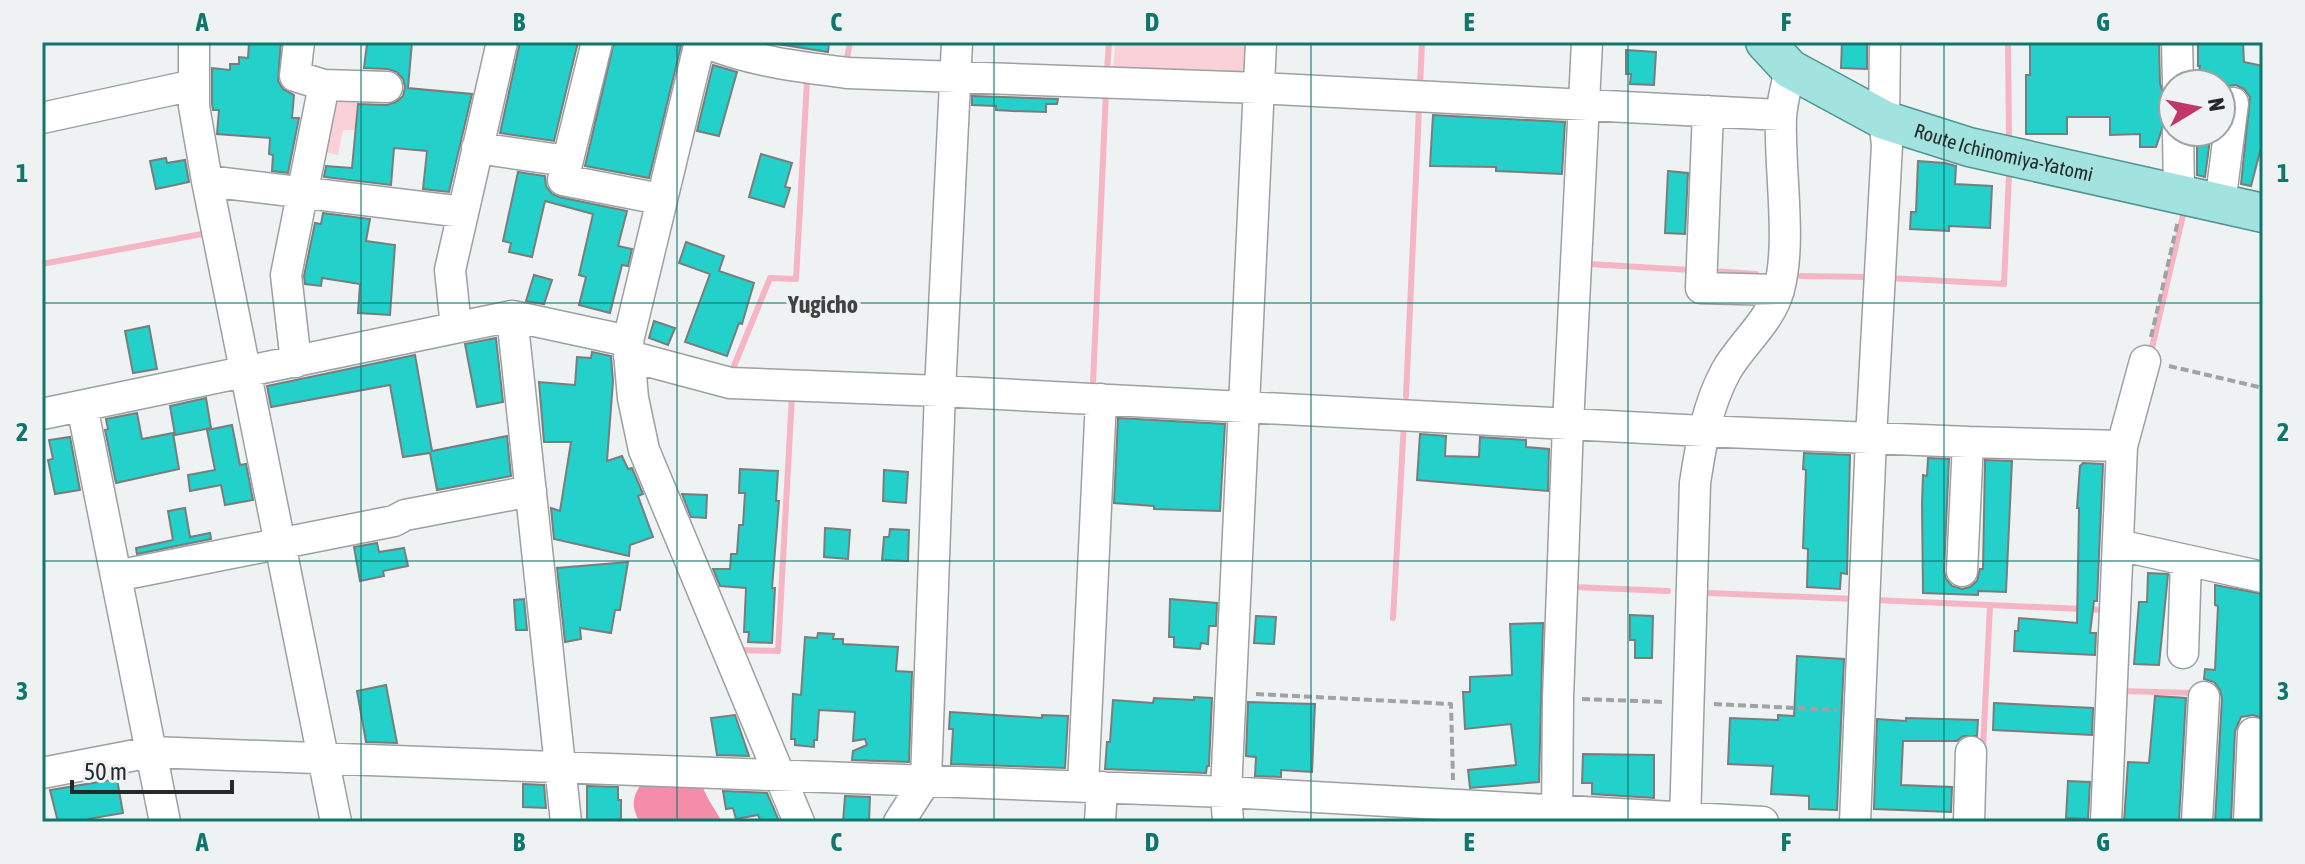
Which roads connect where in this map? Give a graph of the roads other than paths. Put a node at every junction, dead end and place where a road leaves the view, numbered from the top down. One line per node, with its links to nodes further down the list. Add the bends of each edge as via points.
1 (194, 42): 14 (street)
2 (299, 42): 15 (street, via 295,76)
3 (502, 42): 23 (street)
4 (597, 42): 26 (street)
5 (702, 42): 13 (street, via 782,64 848,73); 30 (street)
6 (957, 42): 13 (street)
7 (1261, 42): 17 (street)
8 (1587, 42): 18 (street)
9 (1885, 42): 22 (street)
10 (2177, 42): 12 (street)
11 (1777, 55): 20 (street); 22 (main road, Route Ichinomiya-Yatomi)
12 (2178, 68)
13 (955, 77): 17 (street); 41 (street)
14 (194, 85): 21 (street); 27 (street)
15 (324, 85): 16 (street); 28 (street)
16 (387, 87)
17 (1258, 88): 18 (street); 44 (street)
18 (1583, 105): 19 (street); 46 (street)
19 (1708, 111): 20 (street); 34 (street, via 1701,288)
20 (1781, 115): 34 (street, via 1784,249)
21 (42, 118)
22 (1884, 120): 29 (main road, Route Ichinomiya-Yatomi, via 1969,147); 48 (street, via 1887,145)
23 (477, 148): 26 (street); 32 (street)
24 (2179, 148): 29 (street)
25 (2227, 148): 31 (street)
26 (567, 161): 30 (street, via 563,180)
27 (207, 181): 28 (street); 40 (street)
28 (303, 192): 32 (street); 39 (street, via 286,275)
29 (2181, 194): 31 (main road, Route Ichinomiya-Yatomi)
30 (660, 199): 37 (street)
31 (2220, 204): 33 (main road, Route Ichinomiya-Yatomi)
32 (463, 212): 36 (street, via 450,270)
33 (2263, 213)
34 (1779, 290): 47 (street, via 1765,319 1727,370)
35 (512, 316): 36 (street); 37 (street); 51 (street)
36 (456, 327): 39 (street)
37 (629, 349): 41 (street, via 730,383); 66 (street, via 644,450)
38 (2145, 361): 50 (street)
39 (296, 362): 40 (street)
40 (246, 373): 43 (street); 52 (street)
41 (940, 391): 42 (street); 67 (street)
42 (1101, 399): 44 (street); 68 (street)
43 (82, 406): 45 (street); 56 (street)
44 (1244, 406): 46 (street); 69 (street)
45 (42, 414)
46 (1568, 424): 47 (street); 70 (street)
47 (1703, 431): 48 (street); 71 (street, via 1695,483)
48 (1871, 438): 49 (street); 80 (street)
49 (1968, 442): 50 (street); 55 (street)
50 (2122, 446): 53 (street)
51 (531, 491): 52 (street); 64 (street)
52 (281, 544): 56 (street); 63 (street)
53 (2118, 545): 54 (street); 82 (street)
54 (2186, 560): 57 (street); 58 (street)
55 (1962, 571)
56 (116, 576): 61 (street)
57 (2263, 577)
58 (2183, 653)
59 (2204, 697): 83 (street)
60 (2253, 733): 84 (street)
61 (151, 752): 63 (street); 65 (street); 72 (street)
62 (1971, 752): 81 (street)
63 (323, 758): 64 (street); 73 (street)
64 (560, 768): 66 (street); 74 (street)
65 (42, 773)
66 (780, 775): 67 (street); 75 (street)
67 (926, 780): 68 (street); 76 (street)
68 (1092, 787): 69 (street); 77 (street)
69 (1226, 792): 70 (street, via 1454,804); 78 (street)
70 (1557, 816): 71 (street)
71 (1685, 820): 79 (street)
72 (165, 822)
73 (336, 822)
74 (566, 822)
75 (799, 822)
76 (899, 822)
77 (1100, 822)
78 (1228, 822)
79 (1763, 822)
80 (1855, 822)
81 (1969, 822)
82 (2106, 822)
83 (2197, 822)
84 (2249, 822)

